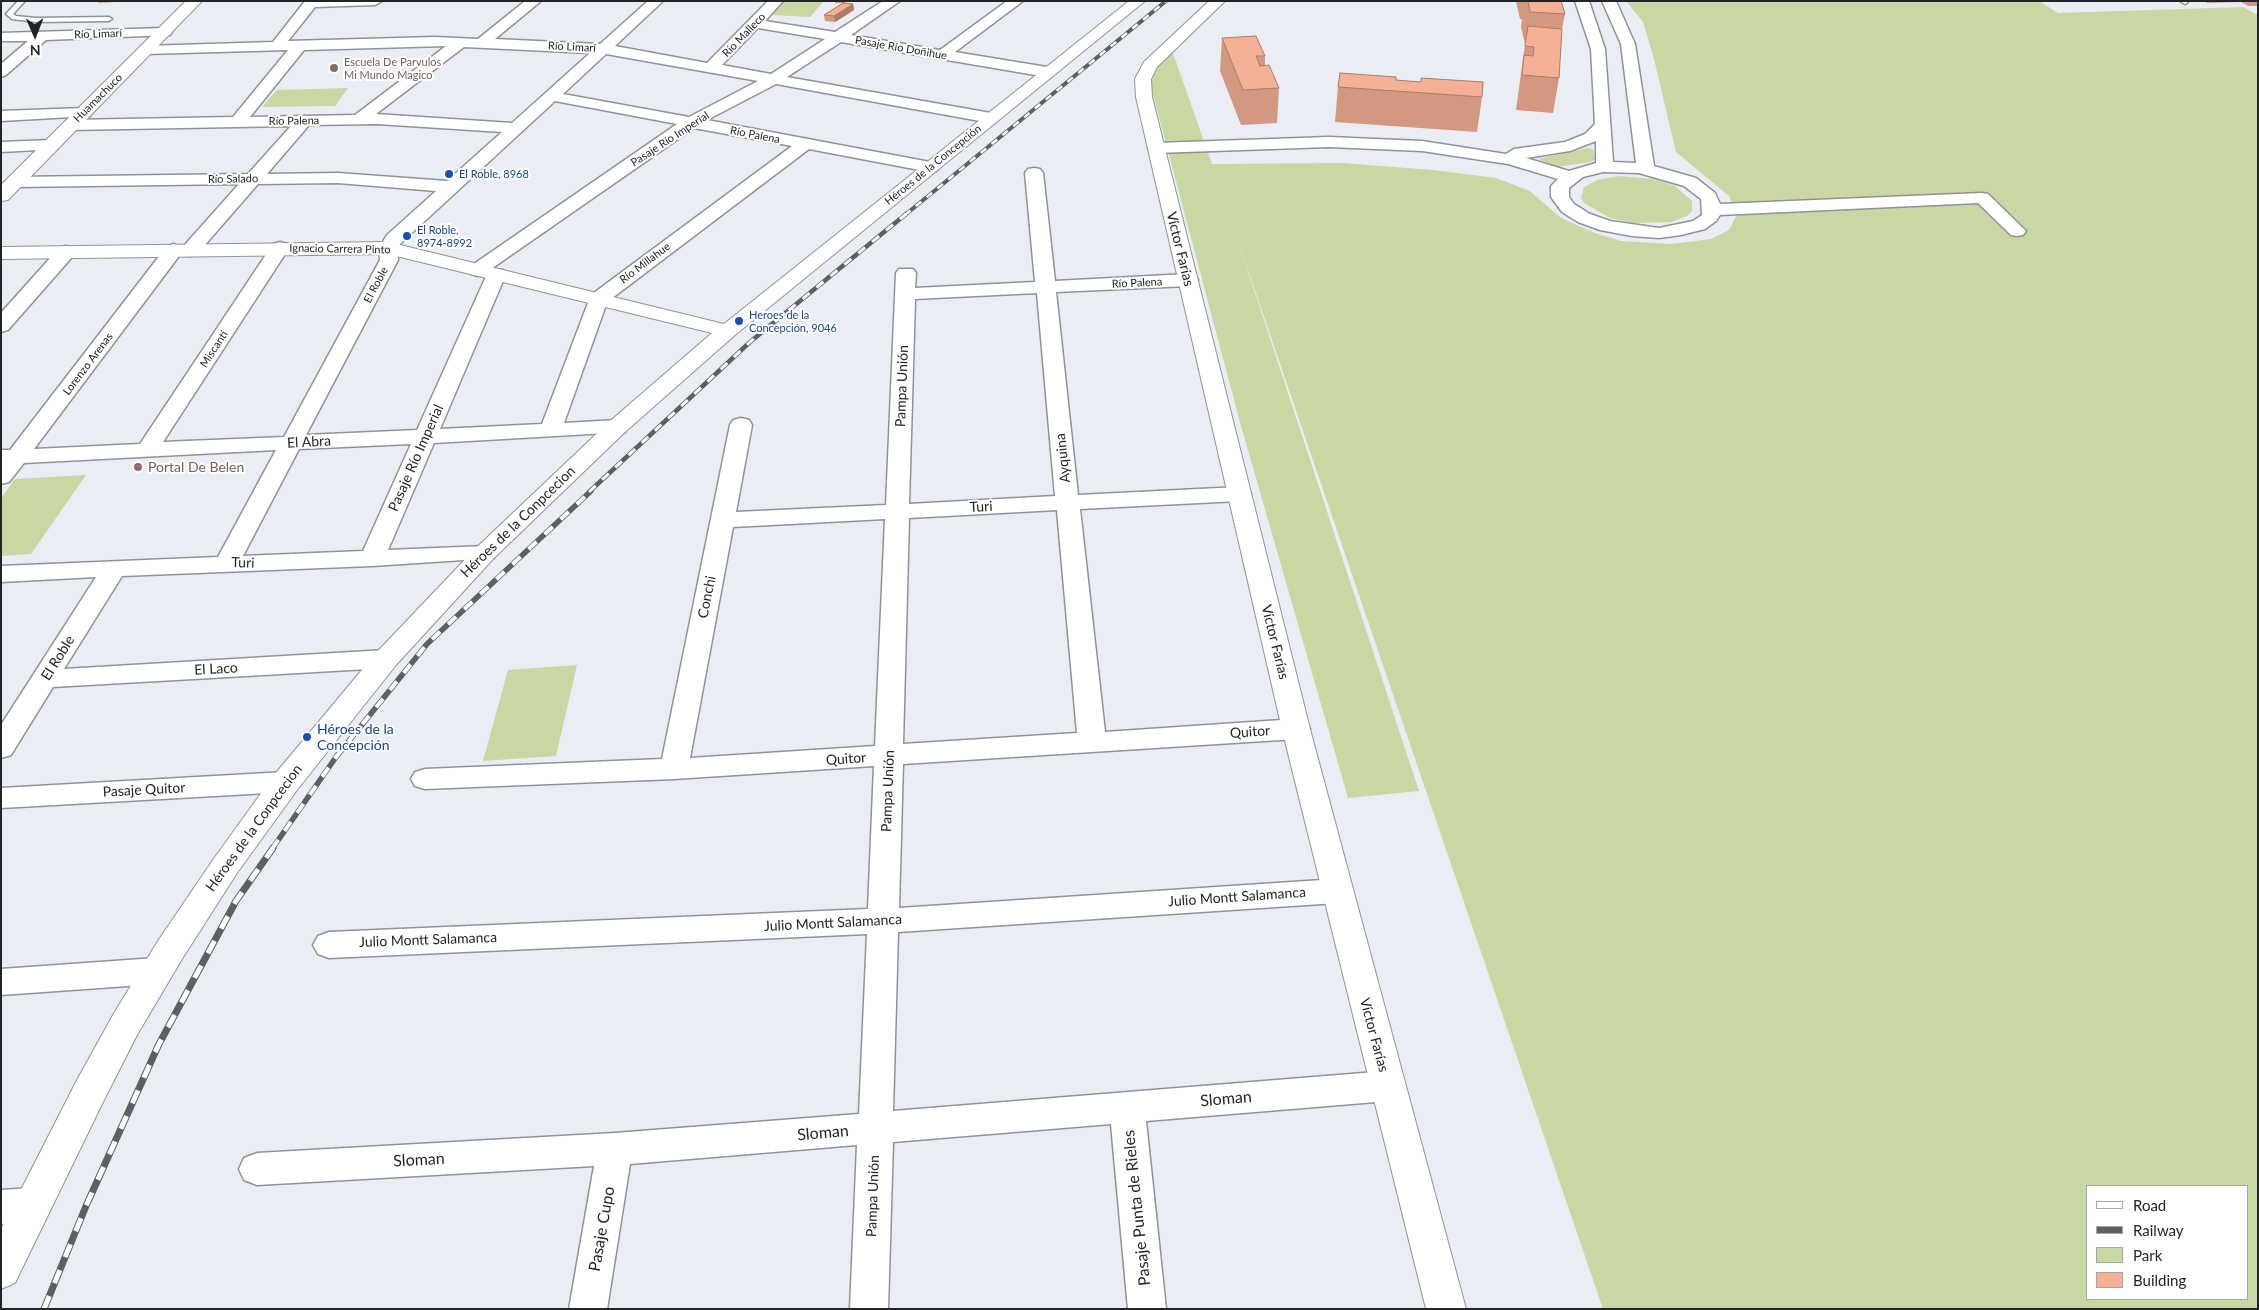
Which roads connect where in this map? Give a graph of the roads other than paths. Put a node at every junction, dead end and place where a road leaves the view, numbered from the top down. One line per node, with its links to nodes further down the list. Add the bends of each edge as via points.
1 (22, 1): 14 (lane, via 8,14 14,18 36,20)
2 (195, 1): 16 (street, Huamachuco)
3 (375, 1): 13 (street)
4 (534, 1): 21 (street)
5 (656, 1): 24 (street, El Roble)
6 (776, 1): 15 (street, Río Malleco)
7 (894, 1): 19 (street, Pasaje Río Imperial)
8 (1016, 1): 26 (street)
9 (1138, 1): 29 (street, Héroes de la Concepción)
10 (1218, 1): 46 (street, Víctor Farías, via 1150,64 1144,79 1144,98)
11 (1582, 1): 40 (street, via 1598,49)
12 (1608, 1): 50 (street, via 1628,44)
13 (312, 2): 23 (street)
14 (109, 19)
15 (754, 23): 19 (street, Pasaje Río Doñihue); 27 (street, Río Malleco)
16 (165, 32): 17 (street, Río Limarí); 25 (street, Huamachuco)
17 (42, 36): 18 (street, Río Limarí); 28 (street)
18 (1, 37)
19 (838, 37): 26 (street, Pasaje Río Doñihue); 30 (street, Pasaje Río Imperial)
20 (462, 41): 21 (street, Río Limarí); 22 (street, Río Limarí); 35 (street)
21 (483, 42): 24 (street, Río Limarí)
22 (300, 45): 23 (street, Río Limarí); 37 (street)
23 (276, 46): 25 (street, Río Limarí)
24 (604, 49): 27 (street, Río Limarí); 31 (street, El Roble)
25 (146, 50): 32 (street, Huamachuco)
26 (942, 55): 29 (street, Pasaje Río Doñihue)
27 (712, 68): 30 (street, Río Limarí)
28 (1, 72)
29 (1047, 72): 34 (street, Héroes de la Concepción)
30 (774, 79): 34 (street, Río Limarí); 38 (street, Pasaje Río Imperial)
31 (551, 96): 38 (street, Río Palena); 41 (street, El Roble)
32 (84, 113): 33 (street); 39 (street, Huamachuco)
33 (1, 116)
34 (991, 118): 48 (street, Héroes de la Concepción)
35 (358, 120): 36 (street, Río Palena); 41 (street, Río Palena, via 412,120)
36 (304, 121): 37 (street, Río Palena); 53 (street, Lorenzo Arenas)
37 (237, 122): 39 (street, Río Palena)
38 (691, 122): 42 (street, Río Palena); 69 (street, Pasaje Río Imperial)
39 (71, 126): 43 (street, Huamachuco)
40 (1602, 126): 47 (street, via 1591,137 1570,146 1547,151); 49 (street)
41 (516, 128): 57 (street, El Roble)
42 (805, 144): 48 (street, Río Palena); 73 (street, Río Millahue)
43 (51, 145): 44 (street); 55 (street, Huamachuco)
44 (1, 147)
45 (1291, 150): 46 (street); 47 (street, via 1377,143); 54 (street, via 1400,158 1482,169)
46 (1158, 154): 70 (street, Víctor Farías)
47 (1480, 155): 52 (street, via 1535,165)
48 (930, 167): 75 (street, Héroes de la Concepción)
49 (1603, 167): 50 (street); 52 (street)
50 (1646, 169): 59 (street, via 1675,176)
51 (1034, 173): 72 (street, Ayquina)
52 (1569, 177): 62 (street, via 1552,190 1568,208 1606,226 1632,231 1681,230 1699,225)
53 (253, 179): 55 (street, Río Salado); 57 (street, Río Salado, via 361,178); 66 (street, Lorenzo Arenas)
54 (1527, 180)
55 (15, 182): 61 (street, Huamachuco)
56 (1976, 183): 58 (street)
57 (451, 187): 65 (street, El Roble)
58 (1817, 188)
59 (1704, 191): 60 (street); 62 (street)
60 (1728, 192)
61 (1, 196)
62 (1712, 210): 63 (street, via 1982,198)
63 (2017, 231)
64 (280, 248): 65 (street, Ignacio Carrera Pinto); 66 (street, Ignacio Carrera Pinto); 81 (street, Miscanti)
65 (388, 248): 69 (street, Ignacio Carrera Pinto); 80 (street, El Roble, via 389,260)
66 (182, 250): 67 (street, Ignacio Carrera Pinto); 82 (street, Lorenzo Arenas)
67 (66, 252): 68 (street, Ignacio Carrera Pinto); 74 (street)
68 (1, 253)
69 (487, 272): 73 (street, Ignacio Carrera Pinto); 79 (street, Pasaje Río Imperial)
70 (1188, 280): 72 (street, Río Palena); 84 (street, Víctor Farías)
71 (906, 283): 72 (street, Río Palena); 86 (street, Pampa Unión)
72 (1045, 287): 85 (street, Ayquina)
73 (598, 299): 75 (street, Ignacio Carrera Pinto); 78 (street)
74 (1, 326)
75 (728, 330): 77 (street, Héroes de la Conpcecion)
76 (741, 424): 87 (street, Conchi)
77 (617, 427): 78 (street, El Abra); 88 (street, Héroes de la Conpcecion)
78 (551, 430): 79 (street, El Abra)
79 (425, 436): 80 (street, El Abra); 89 (street, Pasaje Río Imperial)
80 (292, 443): 81 (street, El Abra); 90 (street, El Roble)
81 (147, 450): 82 (street, El Abra)
82 (9, 456): 83 (street, Lorenzo Arenas)
83 (1, 477)
84 (1239, 494): 85 (street, Turi); 95 (street, Víctor Farías)
85 (1067, 502): 86 (street, Turi); 97 (street, Ayquina)
86 (898, 511): 87 (street, Turi); 98 (street, Pampa Unión)
87 (722, 520): 99 (street, Conchi)
88 (485, 553): 89 (street, Turi); 93 (street, Héroes de la Conpcecion)
89 (372, 559): 90 (street, Turi)
90 (227, 563): 91 (street, Turi)
91 (114, 569): 92 (street, Turi); 94 (street, El Roble)
92 (1, 574)
93 (386, 658): 94 (street, El Laco); 101 (street, Héroes de la Conpcecion)
94 (45, 679): 96 (street, El Roble)
95 (1296, 729): 97 (street, Quitor); 103 (street, Víctor Farías)
96 (4, 738)
97 (1092, 743): 98 (street, Quitor)
98 (889, 756): 99 (street, Quitor); 104 (street, Pampa Unión)
99 (674, 769): 100 (street, Quitor)
100 (425, 779)
101 (286, 782): 102 (street, Pasaje Quitor); 106 (street, Héroes de la Conpcecion)
102 (1, 798)
103 (1337, 891): 104 (street, Julio Montt Salamanca); 108 (street, Víctor Farías)
104 (883, 921): 105 (street, Julio Montt Salamanca); 110 (street, Pampa Unión)
105 (329, 945)
106 (156, 971): 107 (street); 113 (street, Héroes de la Conpcecion, via 103,1066)
107 (1, 982)
108 (1388, 1086): 109 (street, Sloman); 118 (street, Víctor Farías)
109 (1127, 1107): 110 (street, Sloman); 117 (street, Pasaje Punta de Rieles)
110 (875, 1128): 111 (street, Sloman); 116 (street, Pampa Unión)
111 (615, 1149): 112 (street, Sloman); 115 (street, Pasaje Cupo)
112 (257, 1168)
113 (17, 1206): 114 (street, Héroes de la Conpcecion)
114 (1, 1270)
115 (588, 1309)
116 (869, 1309)
117 (1147, 1309)
118 (1446, 1309)

